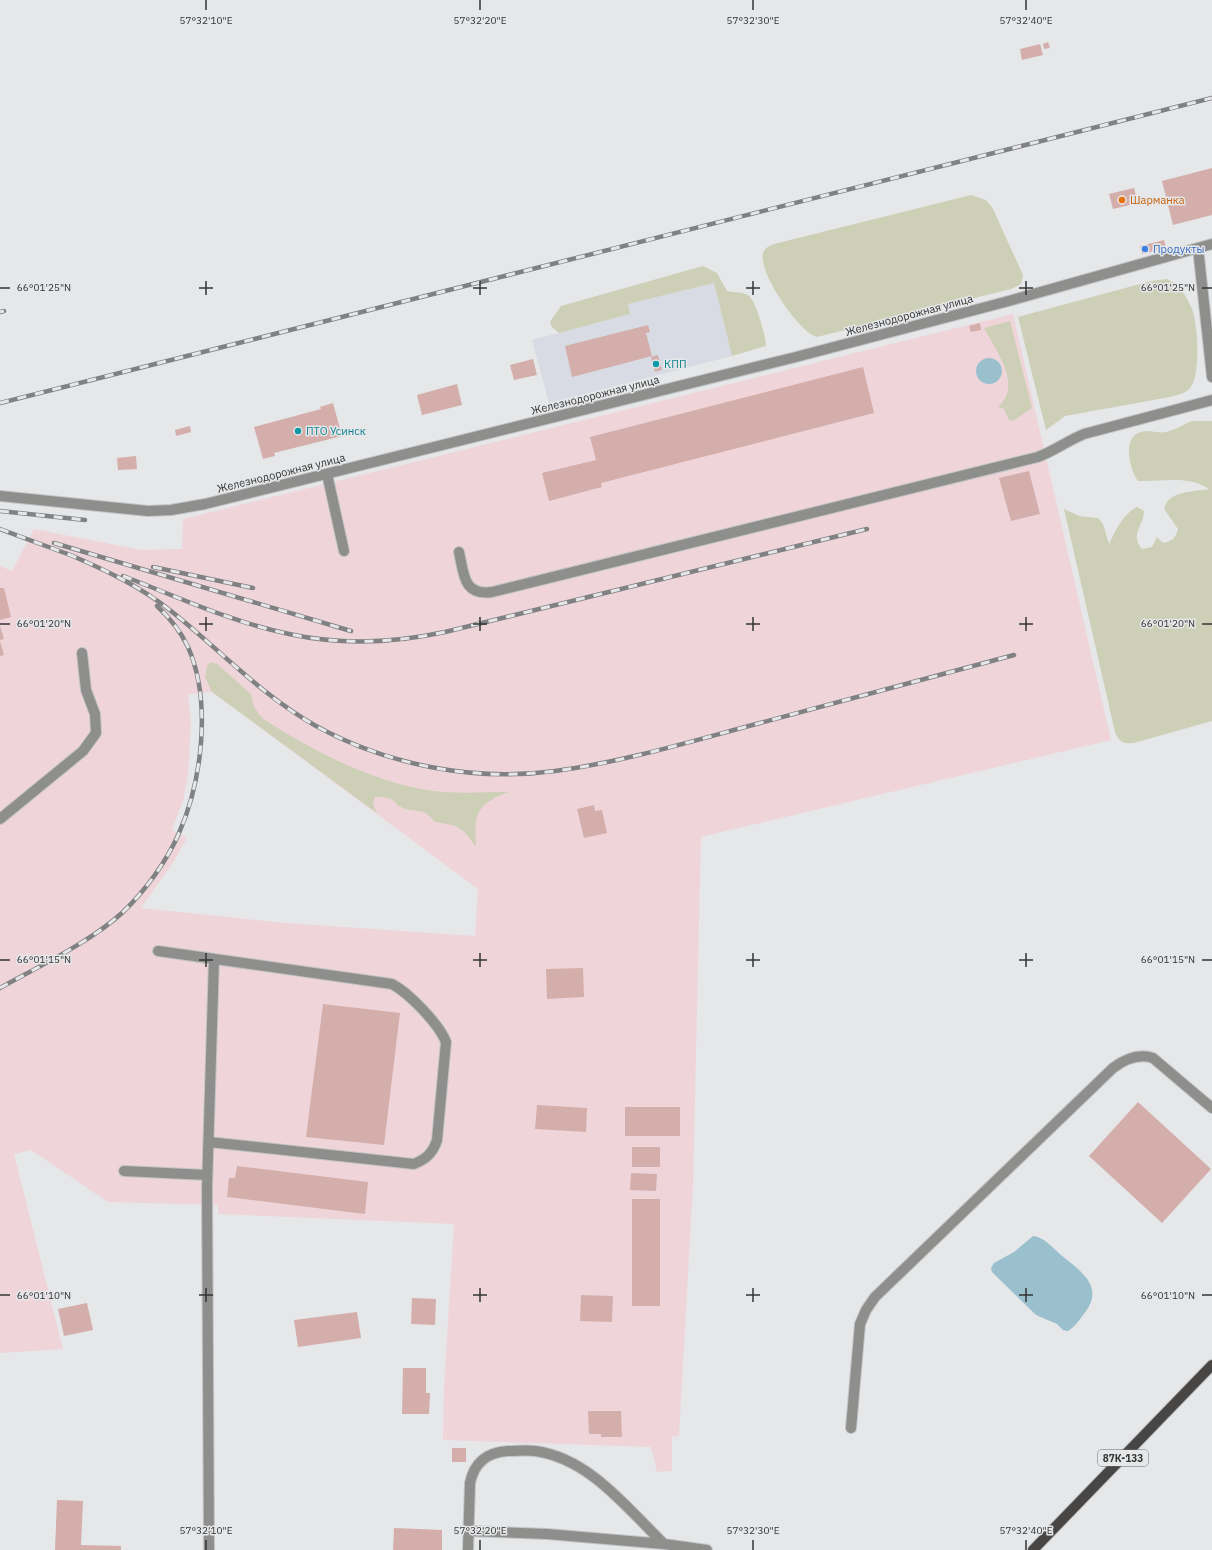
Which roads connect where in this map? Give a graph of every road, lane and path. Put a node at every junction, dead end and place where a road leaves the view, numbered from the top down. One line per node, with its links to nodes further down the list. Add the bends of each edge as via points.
1 (1212, 244): 2 (street, Железнодорожная улица)
2 (1198, 248): 3 (street); 5 (street, Железнодорожная улица, via 796,357)
3 (1212, 377)
4 (1212, 400): 8 (street, via 1084,434 1038,457 492,592 483,593 470,589)
5 (327, 474): 6 (street, Железнодорожная улица, via 171,510 127,510); 7 (street)
6 (0, 496)
7 (344, 551)
8 (459, 552)
9 (82, 653): 10 (street, via 86,690 95,714 96,733 83,751)
10 (0, 819)
11 (158, 951): 12 (street)
12 (214, 959): 14 (street); 14 (street, via 392,984 406,993 442,1032 446,1052 435,1148 423,1160 414,1164)
13 (1212, 1108): 18 (street, via 1153,1058 1134,1056 1113,1068 881,1292 866,1310 860,1324)
14 (209, 1142): 16 (street)
15 (124, 1171): 16 (street)
16 (207, 1175): 21 (street)
17 (1212, 1365): 24 (main road, 87К-133)
18 (851, 1428)
19 (469, 1531): 20 (street, via 505,1531); 20 (street, via 470,1483 472,1472 480,1462 489,1454 504,1451 535,1451 549,1454 581,1468 604,1485); 22 (street)
20 (664, 1544): 23 (street)
21 (209, 1550)
22 (468, 1550)
23 (708, 1550)
24 (1034, 1550)

